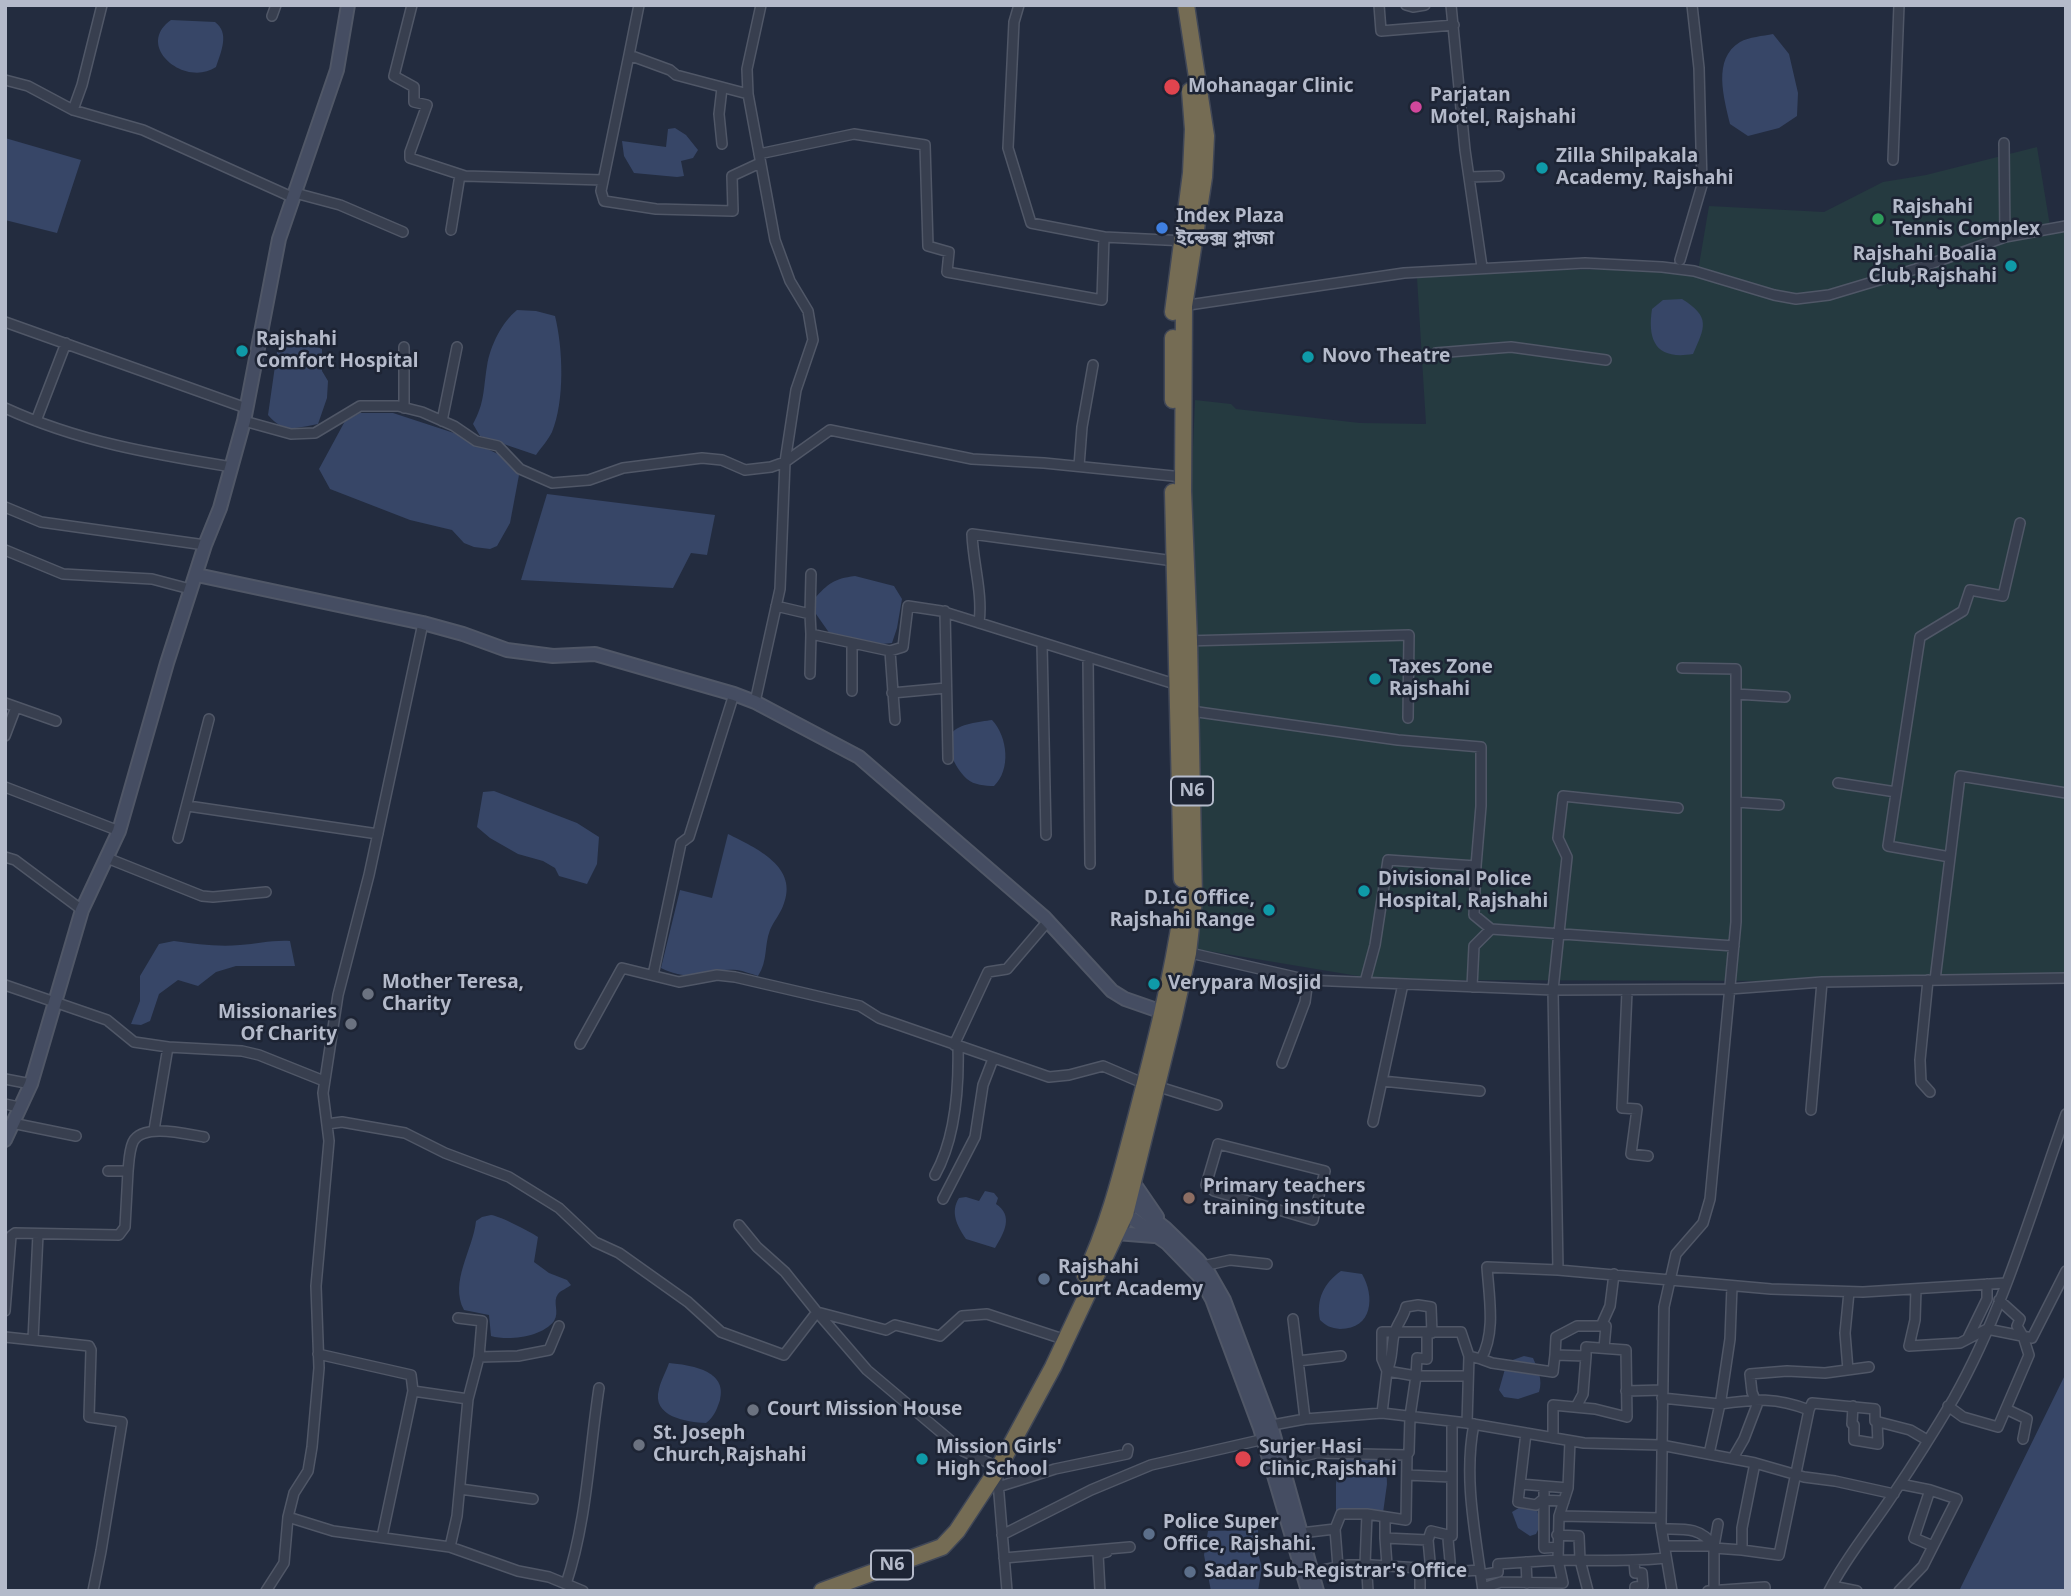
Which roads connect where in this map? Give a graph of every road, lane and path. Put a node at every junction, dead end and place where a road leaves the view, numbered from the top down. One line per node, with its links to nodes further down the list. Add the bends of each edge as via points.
1 (102, 5): 22 (street)
2 (276, 5): 16 (street)
3 (348, 5): 31 (street, via 337,70)
4 (412, 5): 27 (street, via 394,76 414,87 414,102 427,105 410,159)
5 (639, 5): 18 (street)
6 (761, 5): 21 (street, via 747,69)
7 (1019, 5): 35 (street, via 1014,22 1008,148 1031,223)
8 (1178, 5): 37 (highway, N6, via 1194,129)
9 (1186, 5): 37 (highway, N6, via 1206,136 1204,177)
10 (1379, 5): 17 (street, via 1381,31)
11 (1406, 5): 12 (street)
12 (1425, 5)
13 (1451, 5): 17 (street)
14 (1692, 5): 38 (street, via 1702,185)
15 (1899, 5): 26 (street)
16 (272, 16)
17 (1454, 25): 29 (street)
18 (629, 55): 20 (street); 30 (street)
19 (5, 80): 22 (street, via 28,86)
20 (722, 88): 21 (street); 24 (street)
21 (747, 94): 25 (street)
22 (73, 110): 31 (street, via 144,130)
23 (2004, 143): 36 (street)
24 (722, 144)
25 (759, 158): 30 (street, via 732,176 733,211 656,209 604,201); 35 (street, via 854,134 925,145 928,246 949,251 947,272 1102,300); 53 (street, via 775,240 789,281 808,311 813,340 796,390)
26 (1893, 160)
27 (460, 175): 30 (street); 33 (street)
28 (1499, 176): 29 (street)
29 (1469, 177): 39 (street)
30 (603, 180)
31 (295, 196): 34 (street, via 340,205); 50 (street, via 279,239)
32 (2066, 226): 36 (street)
33 (451, 230)
34 (403, 232)
35 (1104, 237): 37 (street)
36 (2005, 237): 39 (street, via 1829,296 1796,299 1694,271 1662,267 1584,263)
37 (1187, 241): 40 (highway, N6)
38 (1679, 260)
39 (1482, 267): 40 (street, via 1380,276)
40 (1179, 306): 56 (highway, N6)
41 (5, 322): 42 (street)
42 (66, 343): 50 (street); 51 (street)
43 (404, 347): 49 (street)
44 (457, 347): 52 (street)
45 (1436, 353): 46 (street, via 1511,347)
46 (1606, 360)
47 (1093, 365): 54 (street)
48 (5, 408): 51 (street)
49 (404, 408): 50 (street, via 360,406 315,433 292,435); 52 (street)
50 (245, 415): 55 (street)
51 (36, 421): 55 (street, via 132,451)
52 (442, 421): 53 (street, via 475,441 498,446 520,469 552,483 702,458 745,470)
53 (785, 462): 54 (street, via 830,430 972,459); 65 (street)
54 (1079, 466): 56 (street)
55 (232, 467): 59 (street)
56 (1178, 477): 61 (highway, N6); 71 (highway, N6)
57 (5, 507): 59 (street, via 41,522)
58 (2020, 523): 97 (street, via 2003,596 1970,590 1963,611 1920,637)
59 (205, 545): 63 (street)
60 (5, 550): 64 (street, via 63,574 152,579)
61 (1174, 561): 68 (street, via 972,534 981,603); 71 (highway, N6)
62 (811, 574): 67 (street)
63 (197, 575): 64 (street); 69 (street)
64 (190, 589): 103 (street)
65 (776, 606): 67 (street); 85 (street)
66 (945, 611): 68 (street); 74 (street, via 908,606 903,648); 79 (street)
67 (810, 614): 70 (street)
68 (979, 622): 73 (street)
69 (423, 623): 82 (street, via 507,650 552,656 595,654); 104 (street)
70 (811, 634): 72 (street); 77 (street)
71 (1183, 641): 78 (highway, N6); 88 (highway, N6); 89 (street, via 1409,635)
72 (852, 643): 74 (street); 80 (street)
73 (1042, 643): 75 (street); 105 (street)
74 (890, 652): 81 (street)
75 (1088, 657): 78 (street); 110 (street)
76 (1682, 668): 83 (street, via 1736,669)
77 (810, 674)
78 (1178, 685): 118 (highway, N6)
79 (946, 688): 81 (street); 94 (street)
80 (852, 691)
81 (892, 693): 91 (street)
82 (734, 694): 85 (street); 119 (street, via 689,837 681,843)
83 (1736, 694): 84 (street); 99 (street)
84 (1785, 697)
85 (755, 702): 114 (street, via 859,757)
86 (5, 703): 87 (street)
87 (16, 707): 92 (street); 93 (street)
88 (1191, 711): 111 (street, via 1481,747); 118 (highway, N6, via 1194,899)
89 (1408, 718)
90 (209, 719): 101 (street)
91 (894, 720)
92 (56, 721)
93 (5, 736)
94 (948, 759)
95 (1838, 783): 97 (street)
96 (5, 787): 103 (street)
97 (1896, 792): 108 (street, via 1888,846)
98 (2066, 793): 108 (street, via 1960,776)
99 (1737, 802): 100 (street); 117 (street)
100 (1779, 804)
101 (188, 806): 104 (street); 106 (street)
102 (1678, 808): 116 (street, via 1563,796 1558,838 1567,857)
103 (119, 831): 109 (street)
104 (378, 834): 139 (street, via 338,995)
105 (1046, 835)
106 (178, 838)
107 (5, 857): 113 (street)
108 (1950, 858): 122 (street)
109 (107, 859): 112 (street, via 202,896); 113 (street)
110 (1090, 864)
111 (1476, 866): 115 (street, via 1474,915); 123 (street, via 1388,860)
112 (265, 892)
113 (82, 910): 131 (street)
114 (1048, 921): 132 (street, via 1112,991); 134 (street, via 1007,969 988,972)
115 (1490, 929): 116 (street); 127 (street, via 1474,946)
116 (1558, 933): 117 (street); 129 (street)
117 (1734, 946): 128 (street)
118 (1182, 951): 121 (street); 132 (highway, N6)
119 (653, 975): 133 (street, via 622,968); 134 (street, via 679,982 717,975 735,977 860,1006 879,1018)
120 (2066, 978): 122 (street)
121 (1308, 980): 123 (street); 137 (street, via 1305,1002)
122 (1931, 980): 124 (street); 144 (street, via 1920,1060 1920,1082)
123 (1365, 982): 125 (street)
124 (1822, 982): 128 (street); 148 (street)
125 (1403, 984): 127 (street); 140 (street)
126 (5, 985): 131 (street)
127 (1472, 987): 129 (street)
128 (1730, 989): 130 (street); 173 (street, via 1710,1199 1703,1223 1676,1254)
129 (1553, 990): 130 (street); 170 (street)
130 (1627, 990): 156 (street, via 1622,1108 1636,1109 1631,1154)
131 (54, 1000): 135 (street, via 107,1020 134,1042); 141 (street)
132 (1168, 1014): 142 (highway, N6)
133 (580, 1044)
134 (956, 1046): 136 (street); 159 (street, via 959,1086 943,1160)
135 (168, 1048): 139 (street, via 242,1051); 153 (street)
136 (993, 1059): 142 (street, via 1049,1077 1103,1066); 162 (street, via 983,1085 975,1137)
137 (1282, 1063)
138 (5, 1079): 141 (street)
139 (324, 1081): 151 (street)
140 (1382, 1081): 143 (street); 150 (street)
141 (32, 1084): 147 (street)
142 (1150, 1085): 146 (street); 160 (highway, N6); 163 (highway, N6)
143 (1480, 1091)
144 (1930, 1092)
145 (5, 1104): 147 (street)
146 (1217, 1105)
147 (19, 1107): 152 (street)
148 (1811, 1110)
149 (2066, 1114): 174 (street)
150 (1373, 1122)
151 (327, 1124): 181 (street, via 342,1122 405,1133 509,1177 559,1208 595,1242 619,1253 722,1332 753,1345 784,1355); 195 (street, via 316,1286)
152 (8, 1130): 154 (street)
153 (155, 1130): 155 (street); 158 (street, via 134,1139)
154 (76, 1136)
155 (204, 1137)
156 (1648, 1156)
157 (108, 1171): 158 (street)
158 (128, 1171): 167 (street, via 122,1233)
159 (935, 1175)
160 (1133, 1182): 163 (highway, N6); 165 (street)
161 (1206, 1185): 161 (street, via 1218,1144 1325,1171 1313,1220)
162 (943, 1199)
163 (1121, 1202): 165 (street); 166 (highway, N6); 190 (highway, N6, via 1087,1269)
164 (738, 1225): 181 (street)
165 (1161, 1232): 166 (street); 169 (street); 226 (street, via 1199,1276 1212,1299)
166 (1116, 1233): 190 (highway, N6)
167 (38, 1234): 180 (street, via 11,1236); 193 (street)
168 (1267, 1264): 169 (street, via 1230,1260)
169 (1203, 1266): 226 (street, via 1224,1300)
170 (1558, 1270): 172 (street); 201 (street, via 1487,1267 1490,1320)
171 (2066, 1271): 192 (street, via 2032,1338)
172 (1614, 1274): 173 (street); 185 (street, via 1610,1306)
173 (1669, 1280): 176 (street); 211 (street, via 1664,1307)
174 (2006, 1283): 175 (street); 179 (street)
175 (1987, 1284): 177 (street); 191 (street, via 1987,1299)
176 (1732, 1286): 178 (street); 214 (street)
177 (1916, 1289): 178 (street); 191 (street, via 1909,1346 1960,1343)
178 (1849, 1292): 204 (street)
179 (1999, 1300): 186 (street); 192 (street, via 2020,1319 2017,1326)
180 (5, 1311)
181 (817, 1312): 190 (street, via 887,1330 895,1325 940,1336 962,1316 987,1314); 239 (street, via 867,1370 963,1451)
182 (458, 1318): 200 (street, via 482,1321)
183 (1293, 1319): 202 (street)
184 (559, 1326): 200 (street, via 549,1350)
185 (1601, 1326): 194 (street, via 1606,1326); 196 (street, via 1577,1326 1562,1332 1556,1337)
186 (1987, 1329): 191 (street); 192 (street); 216 (street)
187 (1394, 1332): 188 (street); 188 (street, via 1406,1307 1418,1305 1431,1307); 205 (street, via 1382,1332)
188 (1429, 1333): 198 (street, via 1461,1332); 206 (street, via 1427,1359 1417,1358)
189 (5, 1337): 193 (street)
190 (1061, 1337): 239 (highway, N6)
191 (1968, 1338)
192 (2024, 1338): 218 (street, via 2029,1355)
193 (33, 1340): 295 (street, via 89,1346 89,1417 122,1422)
194 (1604, 1348): 199 (street, via 1586,1347); 210 (street, via 1626,1350)
195 (318, 1354): 209 (street, via 411,1375); 256 (street, via 308,1471 294,1493)
196 (1555, 1355): 199 (street); 201 (street, via 1553,1372)
197 (1341, 1356): 202 (street)
198 (1469, 1356): 201 (street); 207 (street)
199 (1586, 1356): 217 (street, via 1583,1394)
200 (479, 1357): 212 (street)
201 (1481, 1359)
202 (1298, 1362): 222 (street)
203 (1869, 1367): 204 (street)
204 (1848, 1370): 213 (street, via 1750,1374)
205 (1387, 1371): 206 (street); 220 (street)
206 (1416, 1376): 207 (street); 221 (street)
207 (1468, 1376): 225 (street)
208 (599, 1388): 290 (street, via 592,1458)
209 (413, 1391): 212 (street); 266 (street)
210 (1626, 1391): 211 (street); 217 (street, via 1627,1417)
211 (1663, 1394): 214 (street); 232 (street)
212 (468, 1399): 248 (street)
213 (1754, 1399): 214 (street); 219 (street, via 1785,1401); 236 (street, via 1755,1411)
214 (1720, 1406): 234 (street)
215 (1853, 1406): 219 (street, via 1812,1404); 223 (street, via 1875,1409); 223 (street, via 1854,1440 1878,1444)
216 (1948, 1406): 218 (street, via 1998,1427); 230 (street)
217 (1576, 1407): 228 (street, via 1553,1405)
218 (2006, 1409): 229 (street, via 2027,1419)
219 (1809, 1410): 241 (street)
220 (1382, 1413): 221 (street); 222 (street)
221 (1410, 1416): 224 (street); 235 (street)
222 (1305, 1419): 226 (street)
223 (1877, 1421): 230 (street)
224 (1452, 1422): 225 (street); 242 (street)
225 (1470, 1423): 227 (street); 288 (street, via 1468,1460)
226 (1267, 1432): 237 (street); 263 (street, via 1151,1465); 300 (street)
227 (1526, 1433): 228 (street); 243 (street)
228 (1553, 1438): 231 (street)
229 (2023, 1439)
230 (1927, 1440): 244 (street)
231 (1570, 1441): 232 (street); 247 (street)
232 (1661, 1445): 234 (street); 258 (street)
233 (1128, 1449): 246 (street, via 1127,1454 1055,1468)
234 (1709, 1454): 236 (street)
235 (1407, 1455): 237 (street, via 1317,1453); 240 (street)
236 (1732, 1458): 238 (street)
237 (1281, 1461): 262 (street)
238 (1755, 1463): 241 (street); 274 (street)
239 (993, 1466): 246 (street); 293 (highway, N6, via 957,1531 942,1547)
240 (1407, 1475): 242 (street); 257 (street, via 1406,1520)
241 (1797, 1475): 250 (street); 274 (street, via 1779,1555)
242 (1451, 1476): 264 (street, via 1452,1535)
243 (1520, 1484): 245 (street); 252 (street, via 1518,1502 1536,1505)
244 (1900, 1484): 249 (street); 250 (street)
245 (1544, 1486): 247 (street); 252 (street)
246 (998, 1488): 263 (street)
247 (1568, 1488): 253 (street)
248 (460, 1489): 251 (street); 271 (street)
249 (1930, 1490): 270 (street, via 1914,1538); 270 (street, via 1957,1499)
250 (1894, 1494): 291 (street, via 1844,1561)
251 (533, 1499)
252 (1542, 1500): 253 (street); 272 (street, via 1544,1548)
253 (1564, 1501): 255 (street)
254 (1367, 1514): 257 (street); 260 (street, via 1341,1514); 281 (street)
255 (1559, 1516): 258 (street); 265 (street)
256 (288, 1517): 266 (street, via 333,1531); 296 (street, via 284,1563)
257 (1385, 1517): 267 (street)
258 (1661, 1518): 261 (street)
259 (1718, 1524): 273 (street)
260 (1335, 1529): 262 (street); 283 (street)
261 (1662, 1529): 269 (street); 273 (street, via 1705,1534)
262 (1301, 1533): 285 (street)
263 (1002, 1535): 275 (street)
264 (1448, 1535): 268 (street, via 1431,1531); 287 (street)
265 (1557, 1535): 272 (street); 278 (street, via 1578,1536)
266 (382, 1537): 271 (street)
267 (1385, 1538): 268 (street); 282 (street)
268 (1428, 1540): 286 (street)
269 (1665, 1546): 273 (street); 276 (street)
270 (1933, 1546): 310 (street, via 1923,1566)
271 (450, 1547): 290 (street)
272 (1558, 1547): 277 (street)
273 (1714, 1547): 274 (street); 294 (street)
274 (1742, 1550)
275 (1004, 1558): 298 (street); 299 (street, via 1128,1547 1098,1554)
276 (1666, 1558): 279 (street); 306 (street)
277 (1558, 1560): 278 (street); 280 (street); 289 (street, via 1563,1583)
278 (1580, 1560): 279 (street); 304 (street)
279 (1634, 1561): 305 (street, via 1643,1586 1634,1587)
280 (1525, 1562): 288 (street, via 1498,1563 1498,1572); 289 (street)
281 (1368, 1565): 282 (street); 283 (street); 302 (street)
282 (1387, 1565): 284 (street)
283 (1338, 1567): 285 (street)
284 (1420, 1568): 286 (street); 303 (street)
285 (1312, 1572): 301 (street)
286 (1431, 1572): 287 (street)
287 (1450, 1572): 288 (street)
288 (1480, 1573): 292 (street)
289 (1527, 1583): 292 (street, via 1501,1582)
290 (566, 1584): 297 (street)
291 (1831, 1588): 309 (street)
292 (1483, 1589)
293 (824, 1590)
294 (1714, 1590): 307 (street); 308 (street, via 1765,1587)
295 (93, 1591)
296 (266, 1591)
297 (583, 1591)
298 (1007, 1591)
299 (1100, 1591)
300 (1308, 1591)
301 (1317, 1591)
302 (1368, 1591)
303 (1420, 1591)
304 (1588, 1591)
305 (1635, 1591)
306 (1672, 1591)
307 (1708, 1591)
308 (1765, 1591)
309 (1857, 1591)
310 (1899, 1591)

